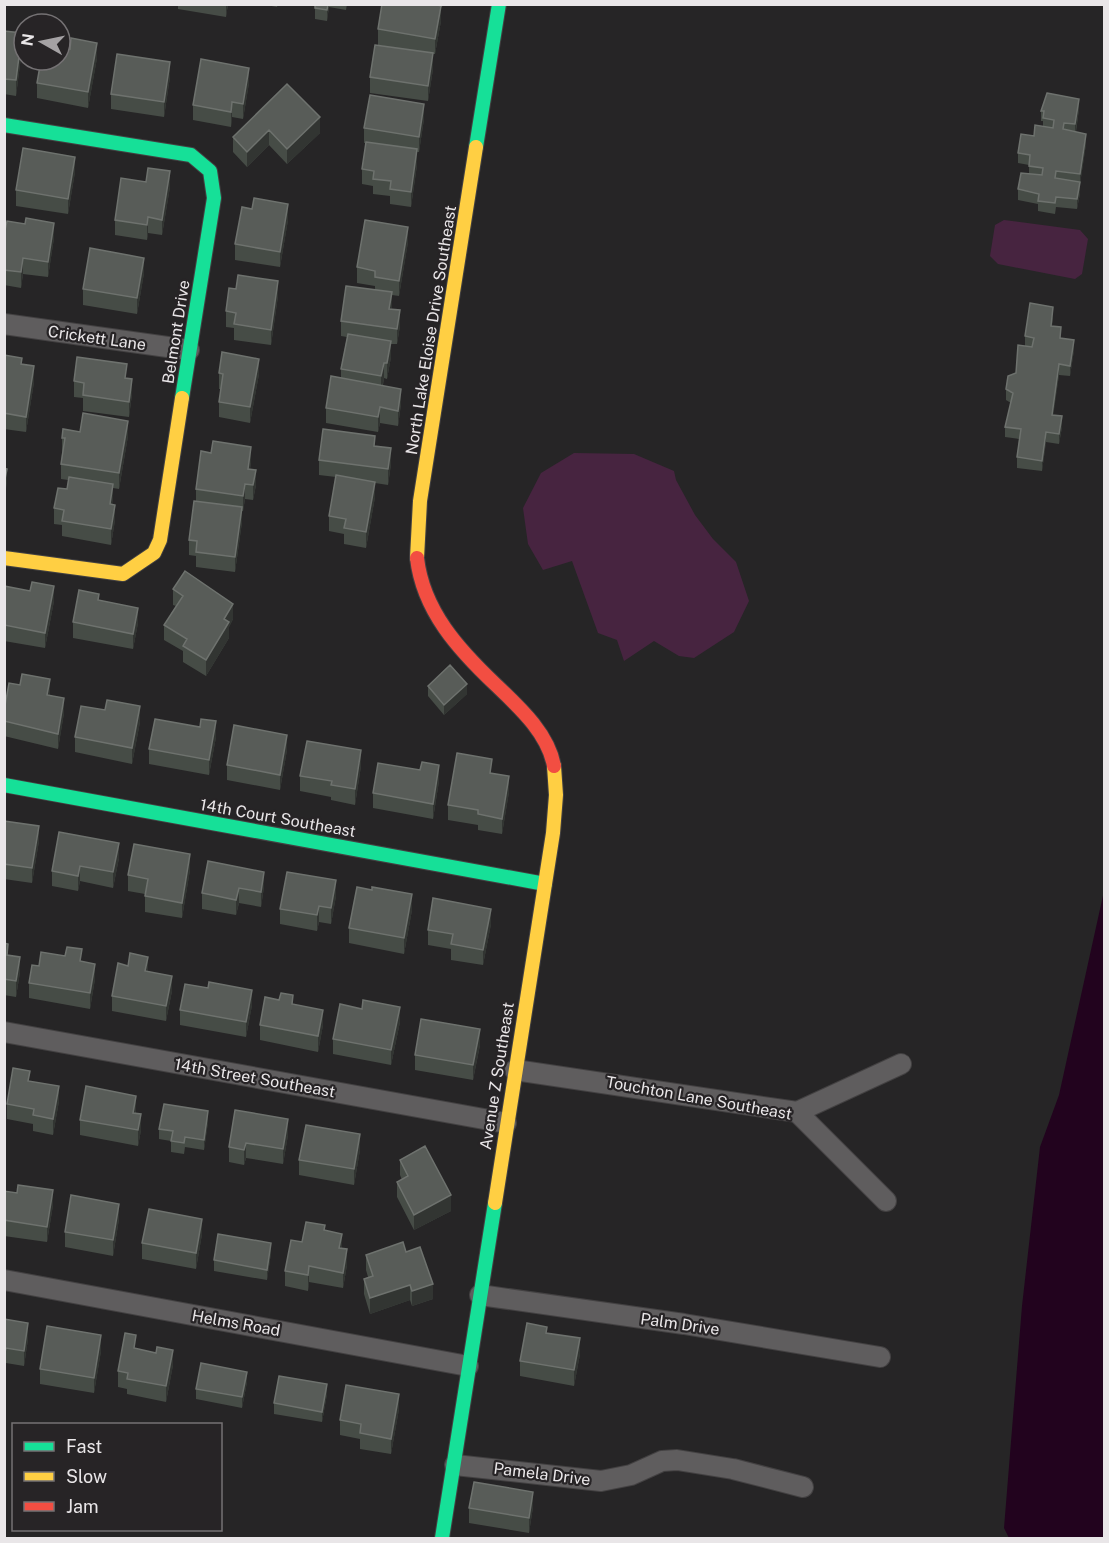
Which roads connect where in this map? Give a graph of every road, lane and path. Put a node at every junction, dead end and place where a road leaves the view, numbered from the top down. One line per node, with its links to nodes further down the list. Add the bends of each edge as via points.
1 (499, 4): 6 (street, North Lake Eloise Drive Southeast, via 416,538 418,567 427,597 443,628)
2 (4, 125): 4 (street, Belmont Drive, via 176,151 191,155 210,171 214,198)
3 (4, 324): 4 (street, Crickett Lane)
4 (189, 350): 5 (street, Belmont Drive, via 160,540 154,553 123,574)
5 (4, 558)
6 (463, 648): 8 (street, Avenue Z Southeast, via 527,715 548,747 555,792)
7 (4, 785): 8 (street, 14th Court Southeast)
8 (545, 884): 11 (street, Avenue Z Southeast)
9 (4, 1032): 13 (street, 14th Street Southeast)
10 (901, 1064): 12 (street)
11 (514, 1070): 12 (street, Touchton Lane Southeast); 13 (street, Avenue Z Southeast)
12 (797, 1112): 14 (street, Touchton Lane Southeast)
13 (506, 1123): 16 (street, Avenue Z Southeast)
14 (886, 1201)
15 (4, 1280): 18 (street, Helms Road)
16 (480, 1295): 17 (street, Palm Drive); 18 (street, Avenue Z Southeast)
17 (880, 1357)
18 (468, 1366): 19 (street, Avenue Z Southeast)
19 (454, 1465): 20 (street, Pamela Drive, via 601,1481 631,1475 662,1461 677,1460); 21 (street, Avenue Z Southeast)
20 (803, 1487)
21 (442, 1539)

